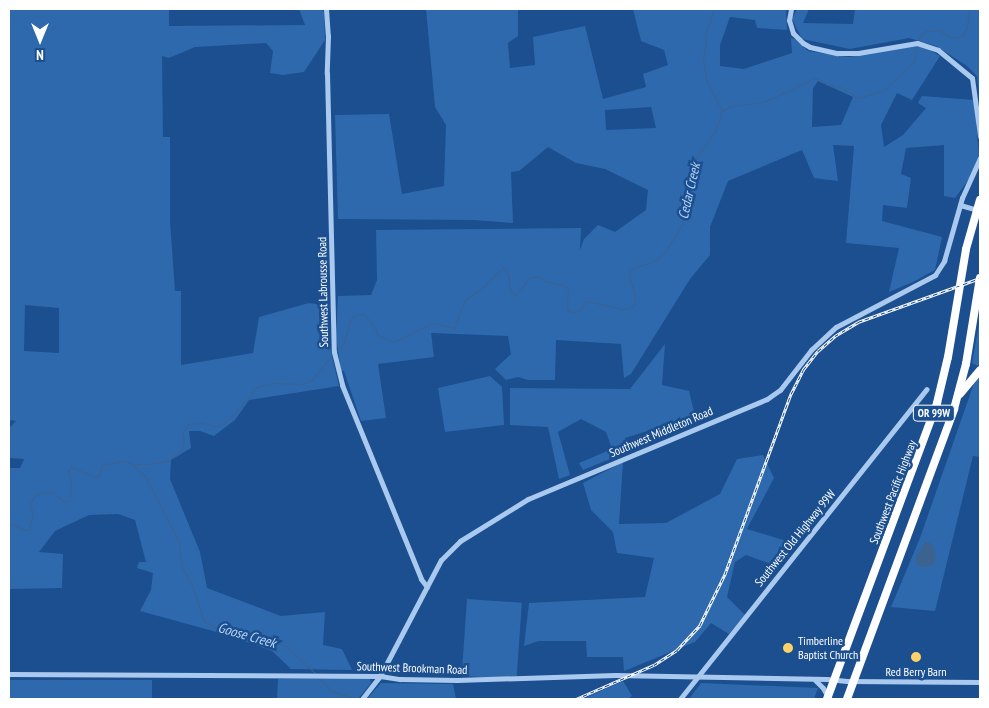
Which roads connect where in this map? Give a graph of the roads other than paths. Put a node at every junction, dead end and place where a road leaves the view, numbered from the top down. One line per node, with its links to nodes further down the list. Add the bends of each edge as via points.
1 (326, 9): 12 (street, Southwest Labrousse Road, via 336,361 342,385 421,579)
2 (791, 9): 3 (street, via 789,20 793,32 810,47 837,53 858,53 917,43 930,46 954,62 972,78)
3 (980, 136)
4 (980, 158): 6 (street, Southwest Middleton Road)
5 (980, 200): 7 (highway, Southwest Pacific Highway / OR 99W)
6 (960, 205): 7 (street); 12 (street, Southwest Middleton Road, via 944,261 935,275 836,328 811,350 780,390 511,508 449,550)
7 (976, 210): 16 (highway, Southwest Pacific Highway / OR 99W, via 937,403)
8 (980, 278): 11 (highway, OR 99W)
9 (980, 370): 11 (highway)
10 (927, 389): 15 (street, Southwest Old Highway 99W)
11 (957, 398): 18 (highway, OR 99W)
12 (427, 586): 14 (street, Southwest Middleton Road)
13 (9, 674): 14 (street, Southwest Brookman Road)
14 (380, 676): 15 (street, Southwest Brookman Road, via 457,680 614,675); 21 (street, Southwest Middleton Road)
15 (697, 678): 17 (street, Southwest Brookman Road); 22 (street, Southwest Old Highway 99W)
16 (834, 679): 17 (street, Southwest Brookman Road); 18 (street, Southwest Brookman Road); 20 (highway, Southwest Pacific Highway / OR 99W)
17 (815, 680): 20 (street)
18 (854, 681): 19 (street, Southwest Brookman Road); 23 (highway, OR 99W)
19 (980, 682)
20 (827, 698)
21 (362, 699)
22 (680, 699)
23 (847, 699)

